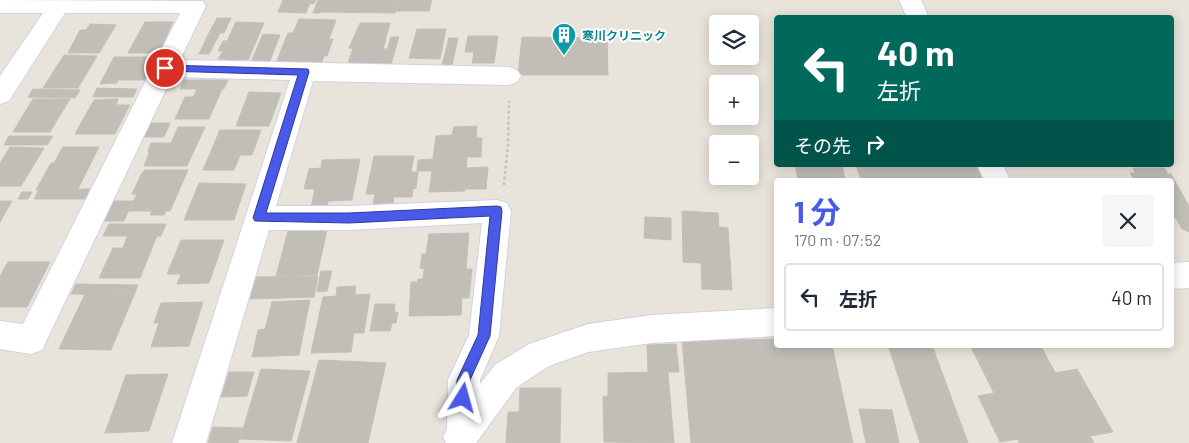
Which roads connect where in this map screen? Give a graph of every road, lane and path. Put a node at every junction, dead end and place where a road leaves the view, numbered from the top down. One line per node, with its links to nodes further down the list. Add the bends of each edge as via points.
1 (910, 0): 4 (street)
2 (61, 3): 3 (street); 5 (street, via 195,6); 8 (street)
3 (0, 6)
4 (917, 15)
5 (165, 68): 6 (street); 14 (street, via 31,340)
6 (304, 72): 7 (street); 10 (street)
7 (509, 76): 9 (path, via 508,144 502,199)
8 (0, 95)
9 (497, 211): 10 (street, via 349,218); 15 (street, via 484,336 464,380)
10 (259, 218): 16 (street)
11 (1189, 275): 12 (street)
12 (1174, 276)
13 (774, 322): 15 (street, via 652,329 588,338 540,354 506,376)
14 (0, 335)
15 (459, 438)
16 (189, 443)

